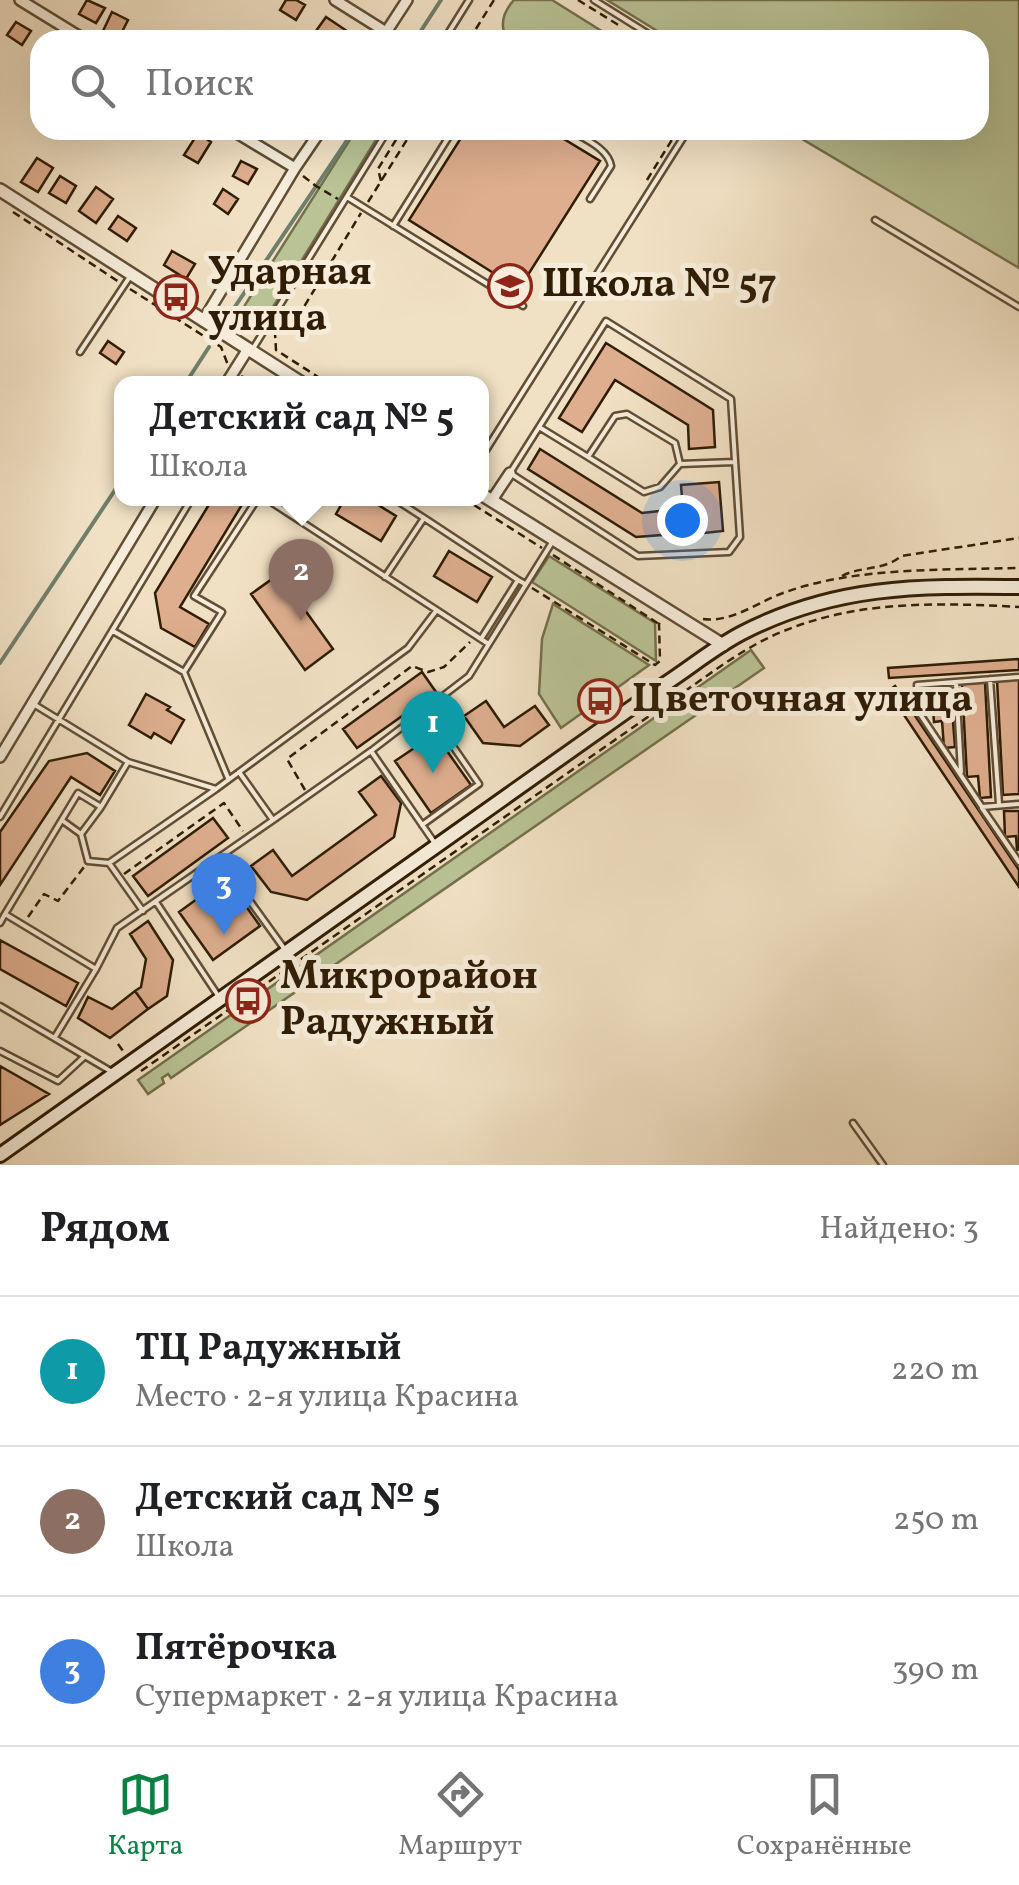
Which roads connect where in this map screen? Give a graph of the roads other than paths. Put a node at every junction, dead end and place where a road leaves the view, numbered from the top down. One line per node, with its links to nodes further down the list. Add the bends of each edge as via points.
1 (20, 0): 6 (street)
2 (335, 0): 7 (street)
3 (407, 0): 8 (street)
4 (469, 0): 9 (lane)
5 (594, 0): 10 (lane)
6 (69, 30)
7 (376, 30)
8 (388, 30)
9 (450, 30)
10 (642, 30)
11 (249, 140): 17 (street)
12 (314, 140): 17 (street)
13 (382, 140): 20 (lane)
14 (447, 140): 22 (lane)
15 (585, 140): 19 (lane, via 611,161)
16 (682, 140): 32 (lane)
17 (295, 168): 26 (street)
18 (0, 190): 23 (street)
19 (590, 199)
20 (345, 200): 22 (lane); 27 (lane)
21 (875, 220): 25 (lane)
22 (393, 226): 24 (lane)
23 (128, 280): 26 (street); 28 (lane)
24 (523, 306)
25 (1019, 306)
26 (203, 322): 27 (street)
27 (250, 350): 29 (street); 30 (street)
28 (80, 352)
29 (231, 376)
30 (291, 376)
31 (540, 427): 33 (lane); 34 (lane, via 606,321 731,399); 36 (lane)
32 (489, 445)
33 (588, 457): 35 (lane, via 644,492 660,487); 35 (lane, via 616,416 627,414 674,443)
34 (736, 462): 35 (lane); 36 (lane, via 740,537 728,552 638,556)
35 (680, 464)
36 (510, 473): 37 (street)
37 (489, 495)
38 (489, 499): 45 (street)
39 (151, 506): 59 (street)
40 (187, 506): 51 (lane)
41 (256, 506): 55 (lane, via 194,596 222,612)
42 (281, 506): 46 (lane)
43 (406, 506): 44 (lane)
44 (424, 518): 46 (lane); 47 (lane)
45 (550, 545): 48 (lane); 54 (street)
46 (385, 577): 50 (lane)
47 (518, 580): 48 (lane); 52 (lane)
48 (525, 584): 53 (lane)
49 (1019, 586): 54 (main road, via 914,586 833,598)
50 (436, 610): 52 (lane); 65 (lane, via 408,648)
51 (113, 630): 55 (lane); 61 (lane)
52 (478, 638): 53 (lane)
53 (488, 644): 60 (lane, via 469,676)
54 (723, 645): 78 (main road)
55 (184, 672): 67 (lane)
56 (1019, 677): 57 (lane)
57 (990, 679): 58 (lane); 70 (lane)
58 (956, 682): 66 (lane); 66 (lane, via 917,685 918,711)
59 (31, 702): 61 (lane); 63 (street)
60 (428, 709): 62 (lane); 76 (lane, via 479,784)
61 (59, 720): 64 (lane); 73 (lane)
62 (372, 751): 75 (lane); 76 (lane)
63 (0, 757)
64 (128, 762): 68 (lane); 71 (lane)
65 (239, 772): 67 (lane); 75 (lane)
66 (962, 777): 72 (lane)
67 (229, 780): 68 (lane)
68 (216, 789): 81 (lane)
69 (1019, 804): 70 (lane)
70 (999, 806): 72 (lane)
71 (101, 807): 74 (lane, via 78,793); 77 (lane)
72 (982, 807): 80 (lane)
73 (0, 817)
74 (62, 820): 77 (lane); 84 (lane)
75 (273, 820): 79 (lane)
76 (422, 824): 78 (lane)
77 (81, 834): 81 (lane, via 88,862)
78 (437, 847): 86 (main road)
79 (219, 858): 82 (lane); 86 (lane)
80 (1019, 862)
81 (109, 863): 83 (lane)
82 (156, 902): 83 (lane); 88 (lane)
83 (142, 911): 87 (lane, via 117,928)
84 (5, 914): 85 (lane); 87 (lane)
85 (0, 923)
86 (287, 953): 88 (main road)
87 (96, 969): 90 (lane)
88 (221, 999): 93 (main road)
89 (0, 1006): 90 (lane)
90 (54, 1037): 92 (lane)
91 (0, 1051): 92 (lane, via 58,1081)
92 (85, 1056): 93 (lane)
93 (116, 1074): 95 (main road)
94 (853, 1124): 96 (lane)
95 (0, 1155)
96 (883, 1165)

